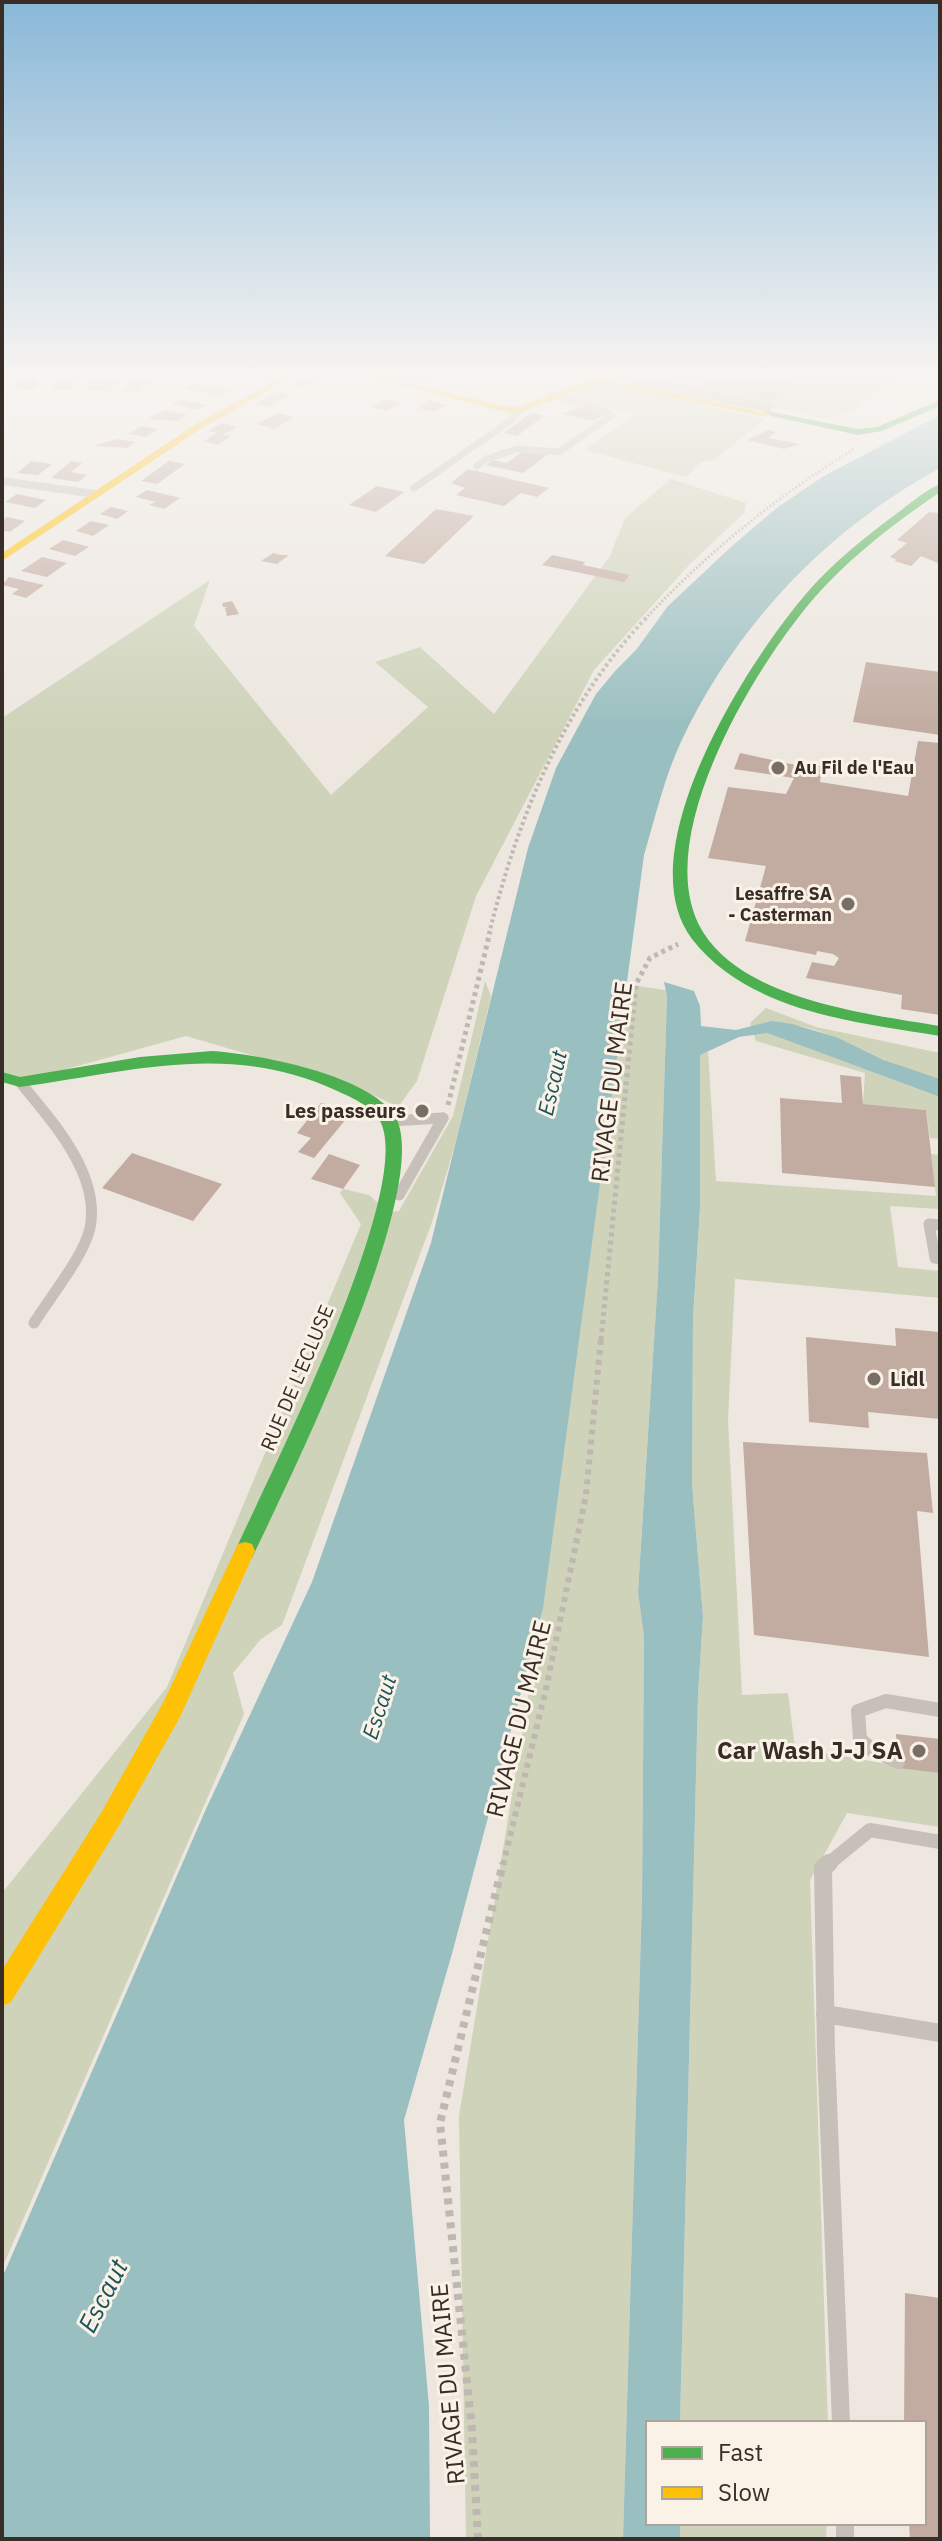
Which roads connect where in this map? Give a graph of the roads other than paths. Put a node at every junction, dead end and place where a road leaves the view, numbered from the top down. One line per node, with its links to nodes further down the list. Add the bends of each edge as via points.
1 (86, 493): 3 (street)
2 (932, 493): 5 (street, via 867,539 782,628 743,686 710,752 684,836 677,881 696,934 758,984 809,1005)
3 (96, 494): 4 (street)
4 (2, 558)
5 (940, 1031)
6 (11, 1079): 7 (street, via 191,1057 236,1058 332,1083 365,1099); 11 (lane, via 52,1123 85,1178 90,1228)
7 (390, 1121): 8 (street, RUE DE L'ECLUSE, via 394,1134); 8 (lane, via 443,1118)
8 (385, 1216): 15 (street, RUE DE L'ECLUSE, via 311,1406 172,1709)
9 (940, 1225): 10 (lane, via 929,1224 935,1258)
10 (940, 1259)
11 (34, 1323)
12 (940, 1710): 13 (lane, via 886,1701 858,1711 854,1724 859,1740 869,1752)
13 (898, 1762)
14 (940, 1842): 16 (lane, via 870,1830 823,1868)
15 (2, 1993)
16 (825, 2014): 17 (lane); 18 (lane)
17 (940, 2033)
18 (841, 2421)

